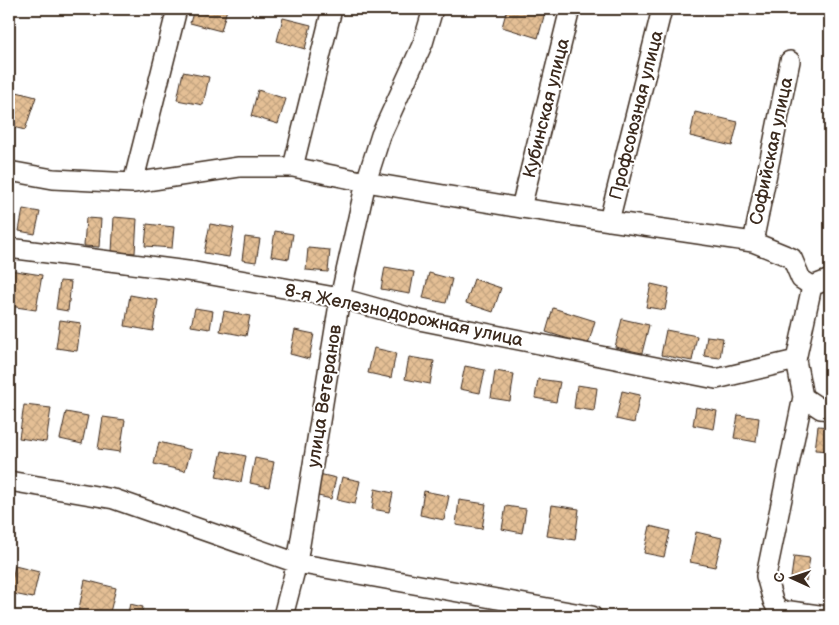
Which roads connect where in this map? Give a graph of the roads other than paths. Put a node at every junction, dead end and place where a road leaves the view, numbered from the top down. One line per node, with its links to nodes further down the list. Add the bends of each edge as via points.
1 (177, 9): 10 (street)
2 (332, 9): 7 (street)
3 (433, 9): 9 (street, улица Ветеранов, via 423,43 381,135)
4 (570, 9): 11 (street, Кубинская улица)
5 (662, 9): 12 (street, Профсоюзная улица)
6 (790, 61): 13 (street, Софийская улица)
7 (293, 167): 9 (street); 10 (street, via 239,167)
8 (9, 170): 10 (street, via 53,179)
9 (366, 182): 11 (street); 17 (street, улица Ветеранов)
10 (133, 183)
11 (521, 208): 12 (street)
12 (610, 221): 13 (street)
13 (753, 242): 16 (street, via 792,258 801,279)
14 (9, 248): 17 (street, 8-я Железнодорожная улица, via 195,272)
15 (830, 279): 16 (street)
16 (812, 286): 18 (street)
17 (340, 298): 18 (street, 8-я Железнодорожная улица, via 419,320 716,379); 22 (street, улица Ветеранов)
18 (796, 360): 19 (street)
19 (803, 397): 20 (street, via 821,409); 23 (street, via 766,576)
20 (830, 410)
21 (9, 481): 22 (street, via 114,498)
22 (297, 563): 24 (street, улица Ветеранов); 25 (street)
23 (778, 615): 26 (street, via 790,611)
24 (283, 616)
25 (592, 616)
26 (826, 616)

